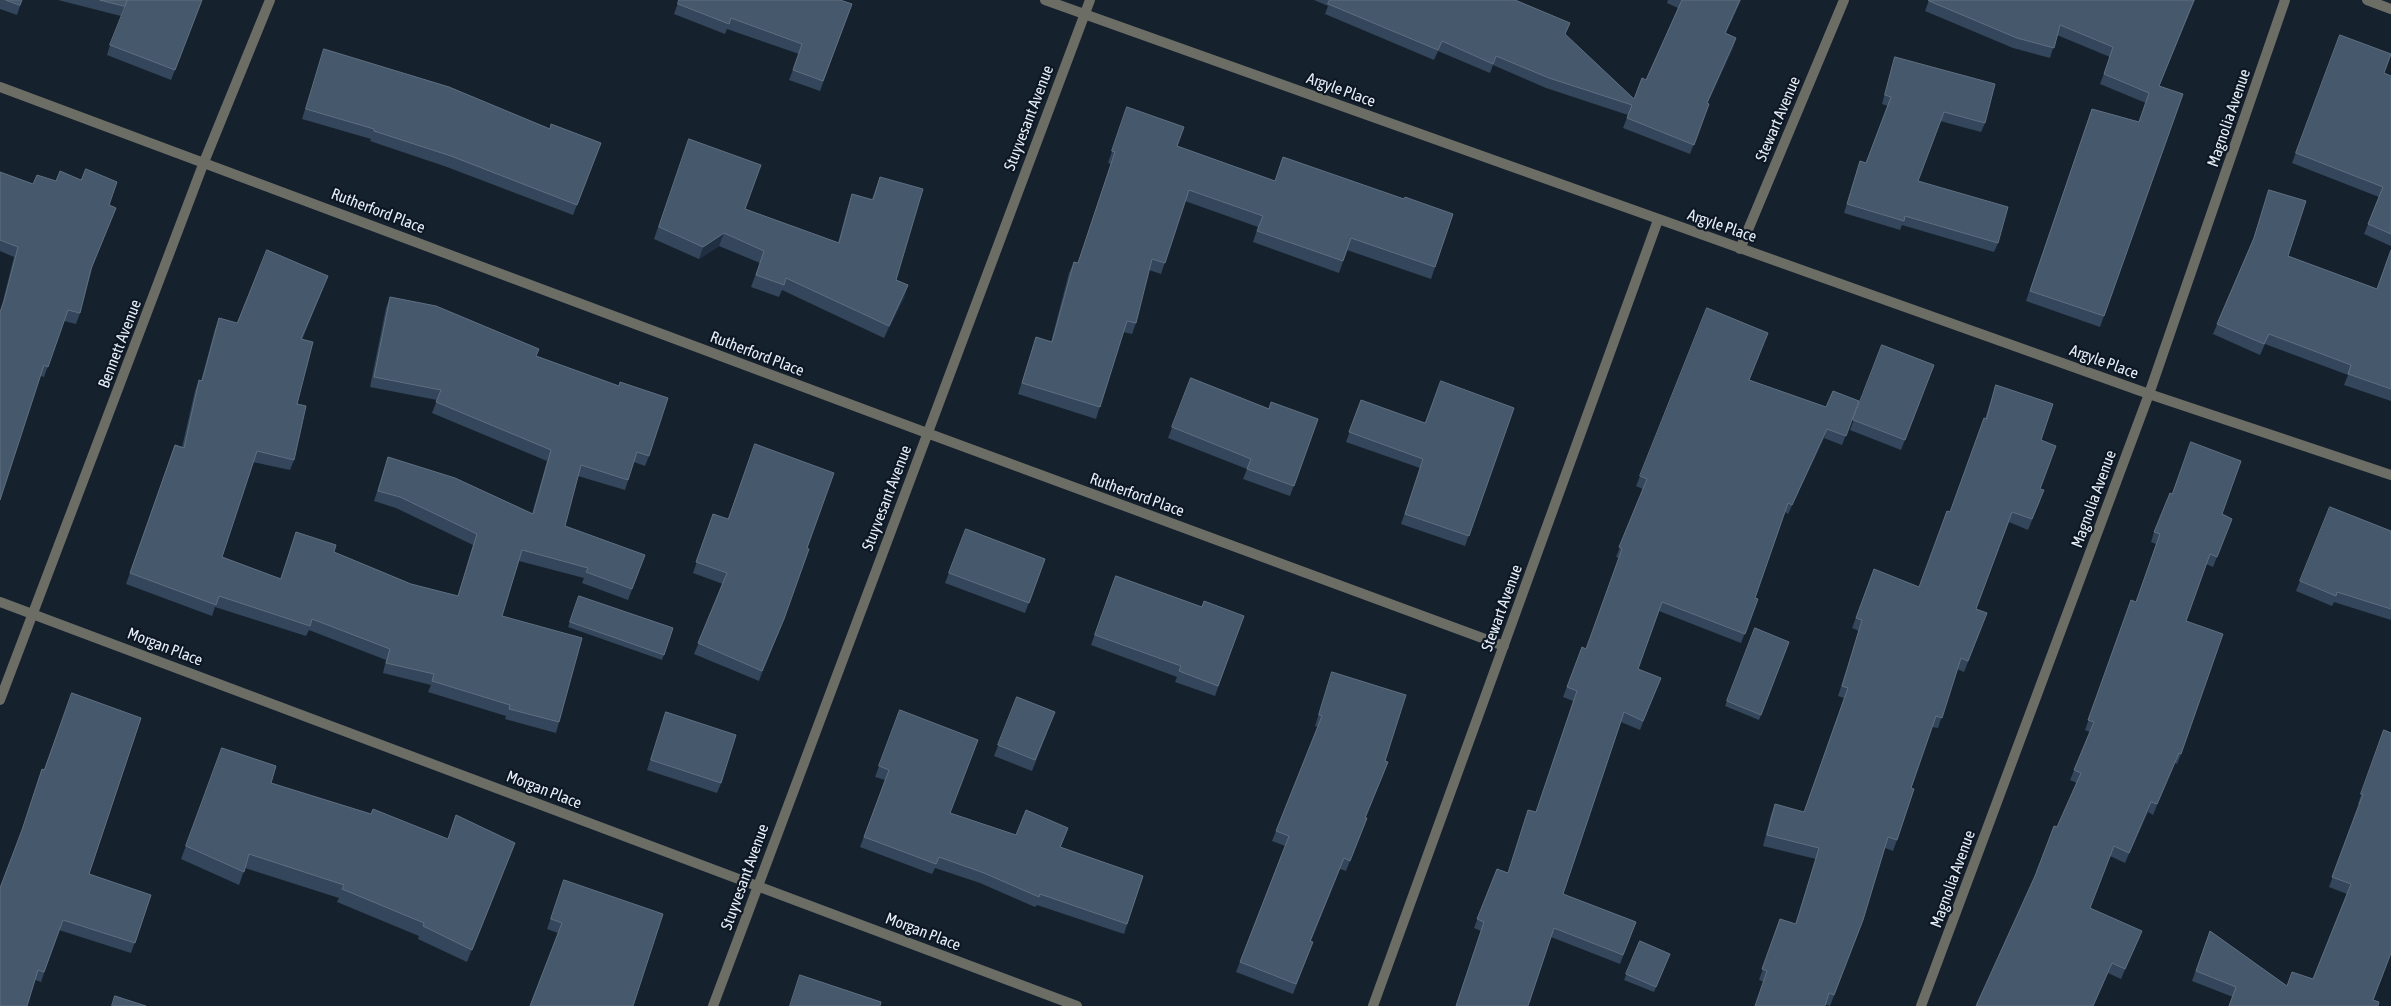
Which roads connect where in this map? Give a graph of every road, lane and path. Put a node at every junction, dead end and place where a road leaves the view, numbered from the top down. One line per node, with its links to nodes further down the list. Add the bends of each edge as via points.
1 (270, 0): 10 (street, Bennett Avenue)
2 (1045, 0): 8 (street, Argyle Place)
3 (1090, 0): 8 (street, Stuyvesant Avenue)
4 (1844, 0): 12 (street, Stewart Avenue)
5 (2285, 0): 13 (street, Magnolia Avenue)
6 (2367, 0): 7 (street)
7 (2391, 9)
8 (1084, 14): 11 (street, Argyle Place); 14 (street, Stuyvesant Avenue)
9 (0, 87): 10 (street, Rutherford Place)
10 (204, 162): 14 (street, Rutherford Place); 17 (street, Bennett Avenue)
11 (1658, 220): 12 (street, Argyle Place); 18 (street, Stewart Avenue)
12 (1740, 249): 13 (street, Argyle Place)
13 (2149, 394): 15 (street, Argyle Place); 24 (street, Magnolia Avenue)
14 (927, 434): 18 (street, Rutherford Place); 20 (street, Stuyvesant Avenue)
15 (2391, 475)
16 (0, 602): 17 (street, Morgan Place)
17 (34, 614): 19 (street, Bennett Avenue); 20 (street, Morgan Place)
18 (1504, 646): 23 (street, Stewart Avenue)
19 (0, 700)
20 (757, 886): 21 (street, Stuyvesant Avenue); 22 (street, Morgan Place)
21 (712, 1006)
22 (1077, 1006)
23 (1373, 1006)
24 (1921, 1006)

